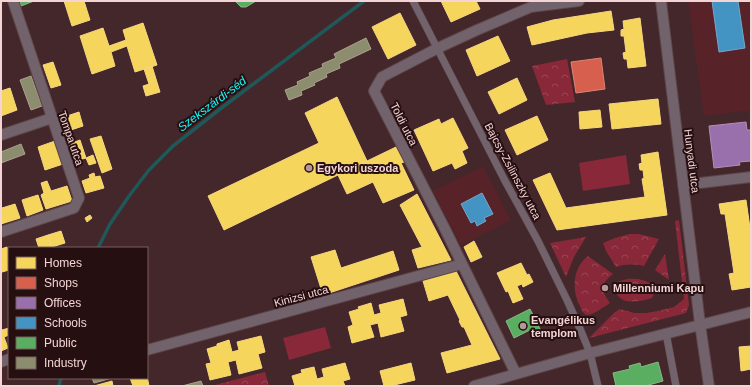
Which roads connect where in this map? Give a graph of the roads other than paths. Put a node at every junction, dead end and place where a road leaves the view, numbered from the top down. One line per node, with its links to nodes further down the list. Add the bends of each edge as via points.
1 (13, 1): 6 (street, Tompa utca)
2 (413, 1): 5 (street, Bajcsy-Zsilinszky utca)
3 (579, 1): 5 (street, Toldi utca, via 531,7)
4 (661, 1): 9 (street, Hunyadi utca)
5 (438, 48): 11 (street, Toldi utca, via 382,77 374,91); 16 (street, Bajcsy-Zsilinszky utca, via 538,241)
6 (52, 118): 7 (street); 10 (street, Tompa utca, via 79,198 74,208)
7 (1, 135)
8 (751, 177): 9 (street)
9 (683, 185): 13 (street, Hunyadi utca)
10 (1, 232)
11 (462, 264): 15 (street, Kinizsi utca); 17 (street, Toldi utca)
12 (751, 312): 13 (street)
13 (700, 324): 14 (street); 21 (street, Hunyadi utca)
14 (666, 333): 16 (street); 20 (street)
15 (148, 350)
16 (590, 353): 17 (street); 19 (street, Bajcsy-Zsilinszky utca)
17 (516, 374): 18 (street)
18 (474, 386)
19 (598, 386)
20 (676, 386)
21 (709, 386)

